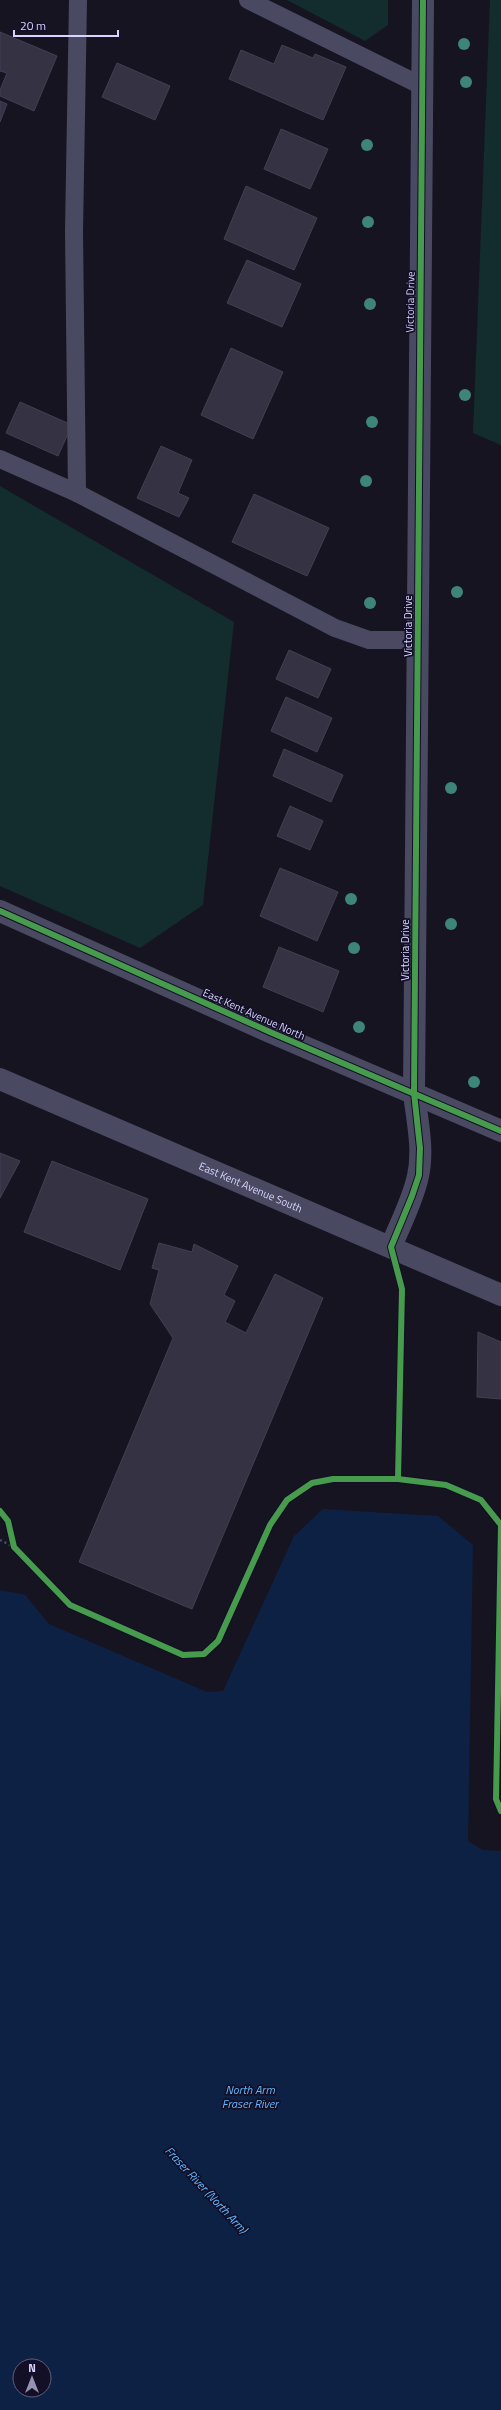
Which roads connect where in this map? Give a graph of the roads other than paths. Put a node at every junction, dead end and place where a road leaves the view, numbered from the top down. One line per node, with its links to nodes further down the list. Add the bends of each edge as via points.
1 (78, 0): 6 (lane, via 74,231)
2 (248, 0): 4 (lane)
3 (423, 0): 4 (street, Victoria Drive)
4 (422, 86): 7 (street, Victoria Drive)
5 (0, 459): 6 (lane)
6 (77, 493): 7 (lane, via 335,628 369,640)
7 (417, 640): 10 (street, Victoria Drive)
8 (0, 911): 10 (street, East Kent Avenue North, via 270,1032)
9 (0, 1079): 12 (street, East Kent Avenue South)
10 (414, 1093): 11 (street, East Kent Avenue North); 12 (street, Victoria Drive, via 420,1148 419,1175)
11 (501, 1131)
12 (391, 1247): 13 (street, East Kent Avenue South)
13 (501, 1295)

